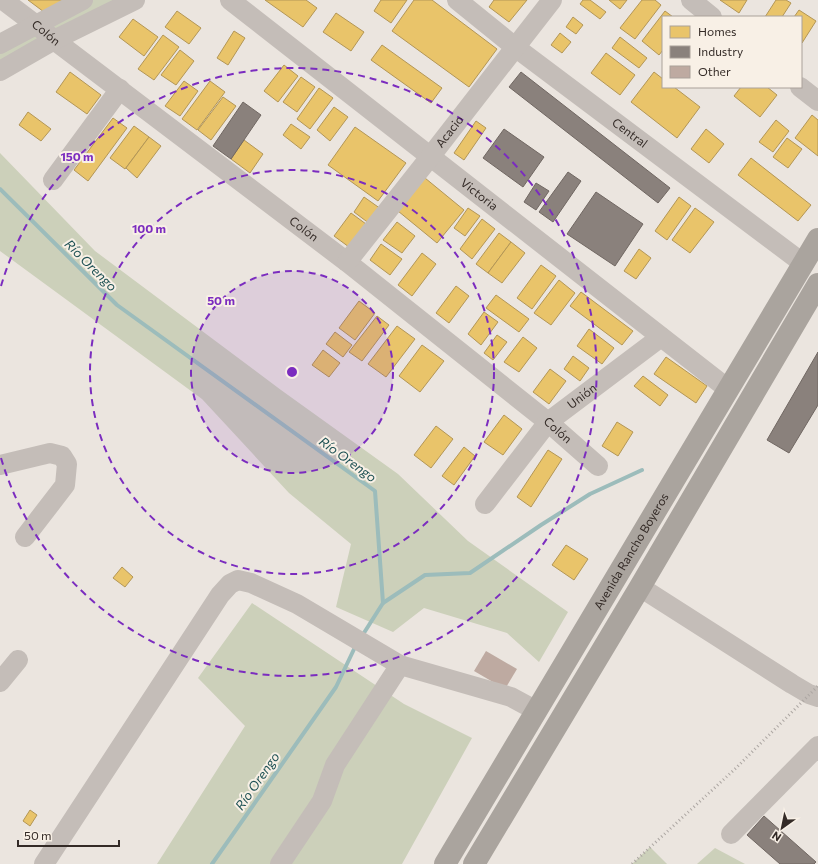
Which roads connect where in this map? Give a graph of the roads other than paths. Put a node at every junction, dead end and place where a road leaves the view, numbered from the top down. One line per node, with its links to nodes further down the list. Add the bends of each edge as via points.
1 (3, 0): 9 (street, Colón)
2 (83, 0): 9 (street)
3 (135, 0): 10 (street)
4 (230, 0): 17 (street, Victoria)
5 (457, 0): 12 (street, Central)
6 (552, 0): 12 (street, Acacio)
7 (691, 0): 8 (street)
8 (711, 16)
9 (36, 25): 10 (street, Colón); 11 (street)
10 (54, 40): 13 (street); 15 (street, Colón)
11 (0, 44)
12 (516, 47): 17 (street, Acacio); 21 (street, Central)
13 (0, 71)
14 (801, 88): 16 (street)
15 (120, 89): 18 (street); 20 (street, Colón)
16 (818, 101)
17 (430, 157): 20 (street, Acacio); 23 (street, Victoria)
18 (53, 180)
19 (818, 239): 21 (highway, Avenida Rancho Boyeros)
20 (347, 262): 25 (street, Colón)
21 (804, 264): 24 (highway, Avenida Rancho Boyeros)
22 (818, 284): 30 (highway, Avenida Rancho Boyeros)
23 (660, 337): 24 (street, Victoria); 25 (street, Unión)
24 (728, 389): 35 (highway, Avenida Rancho Boyeros)
25 (548, 422): 27 (street, Colón); 28 (street, Unión)
26 (0, 465): 29 (street, via 50,454 62,456 67,464 65,485)
27 (598, 466)
28 (485, 504)
29 (25, 537)
30 (640, 587): 34 (street, via 792,684); 41 (highway, Avenida Rancho Boyeros)
31 (18, 660): 33 (street)
32 (400, 666): 35 (street, via 511,697); 38 (street, via 297,604 251,583 238,580 230,584 220,595); 39 (street, via 335,765 322,801)
33 (0, 682)
34 (818, 697)
35 (536, 710): 40 (highway, Avenida Rancho Boyeros)
36 (818, 746): 37 (street)
37 (731, 834)
38 (44, 864)
39 (280, 864)
40 (445, 864)
41 (474, 864)

